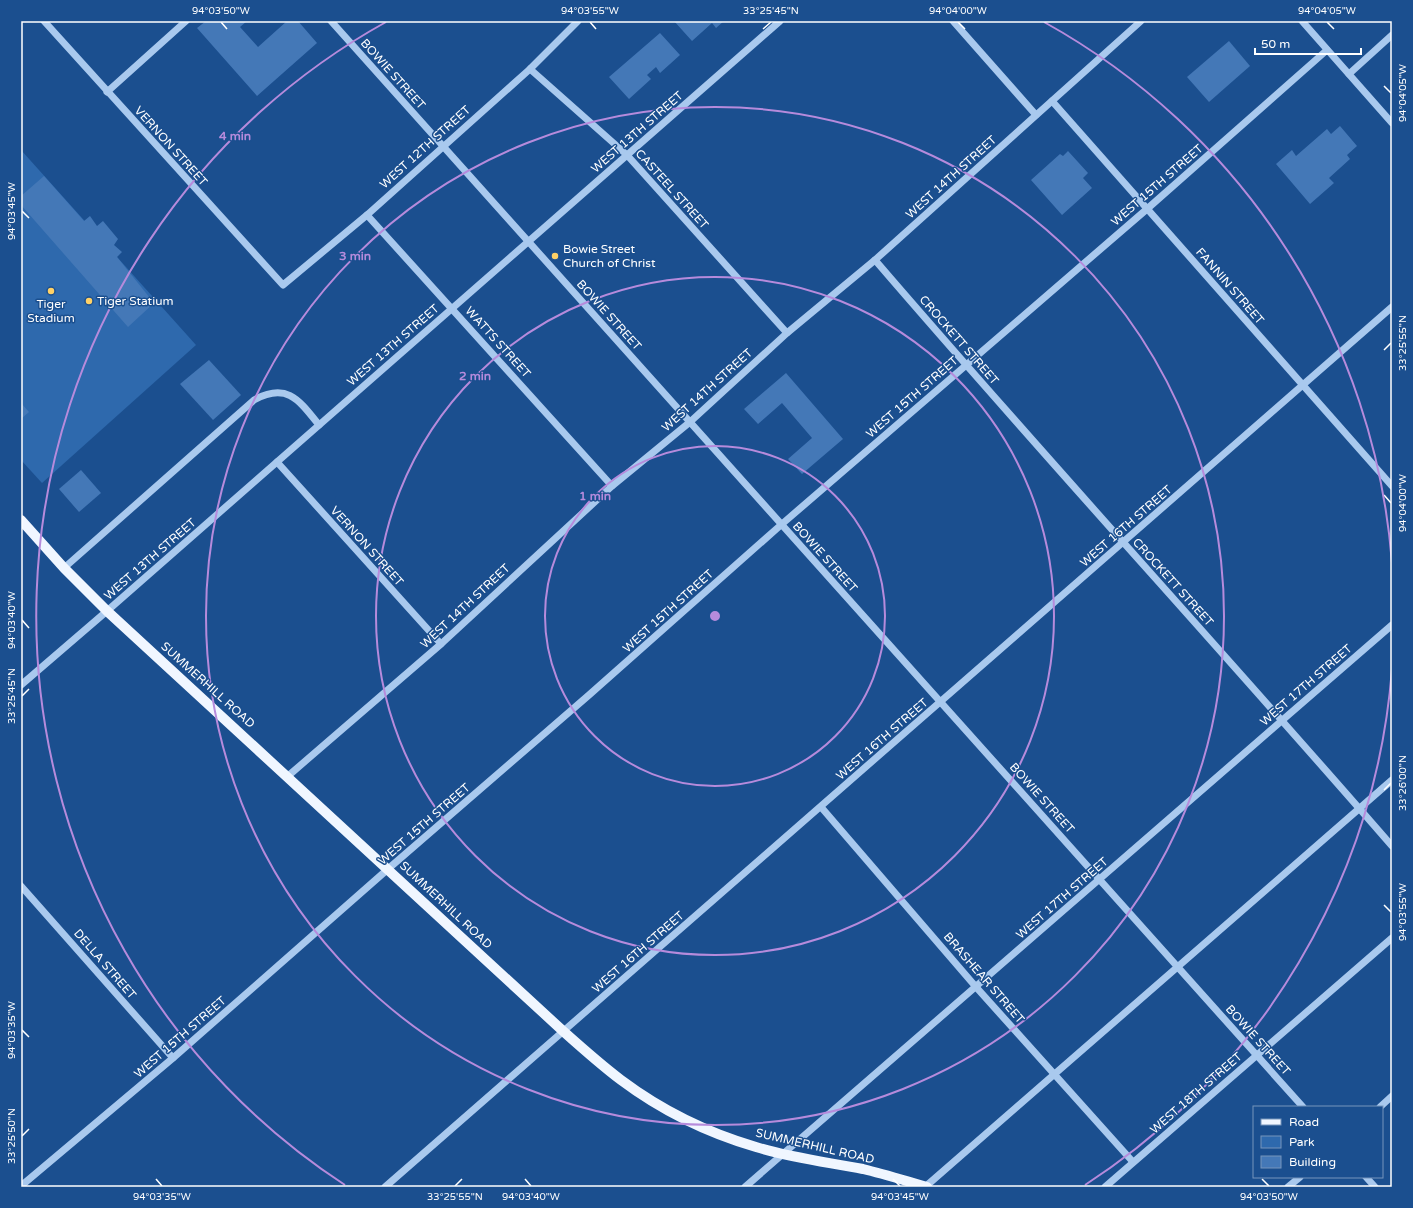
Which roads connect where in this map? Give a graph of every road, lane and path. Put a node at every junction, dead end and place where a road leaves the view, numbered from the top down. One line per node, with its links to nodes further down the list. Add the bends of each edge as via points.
1 (44, 21): 13 (street, VERNON STREET)
2 (186, 21): 13 (street)
3 (331, 21): 17 (street, BOWIE STREET)
4 (578, 21): 11 (street, WEST 12TH STREET)
5 (780, 21): 18 (street, WEST 13TH STREET)
6 (953, 21): 15 (street)
7 (1141, 21): 14 (street, WEST 14TH STREET)
8 (1302, 21): 10 (street)
9 (1392, 35): 12 (street)
10 (1327, 50): 12 (street); 19 (street, WEST 15TH STREET)
11 (530, 69): 17 (street, WEST 12TH STREET); 18 (street, CASTEEL STREET)
12 (1348, 74): 16 (street)
13 (107, 92): 23 (street, VERNON STREET)
14 (1052, 101): 15 (street, WEST 14TH STREET); 19 (street, FANNIN STREET)
15 (1036, 115): 22 (street, WEST 14TH STREET)
16 (1392, 123)
17 (443, 146): 20 (street, WEST 12TH STREET); 21 (street, BOWIE STREET)
18 (626, 155): 21 (street, WEST 13TH STREET); 26 (street, CASTEEL STREET)
19 (1147, 209): 27 (street, WEST 15TH STREET); 28 (street, FANNIN STREET)
20 (366, 215): 23 (street, WEST 12TH STREET); 25 (street, WATTS STREET)
21 (528, 241): 25 (street, WEST 13TH STREET); 29 (street, BOWIE STREET)
22 (876, 260): 26 (street, WEST 14TH STREET); 27 (street, CROCKETT STREET)
23 (283, 285)
24 (1392, 307): 28 (street, WEST 16TH STREET)
25 (452, 308): 30 (street, WEST 13TH STREET); 32 (street, WATTS STREET)
26 (787, 333): 29 (street, WEST 14TH STREET)
27 (966, 365): 35 (street, WEST 15TH STREET); 36 (street, CROCKETT STREET)
28 (1303, 385): 33 (street, FANNIN STREET); 36 (street, WEST 16TH STREET)
29 (690, 422): 32 (street, WEST 14TH STREET); 35 (street, BOWIE STREET)
30 (319, 425): 31 (street, WEST 13TH STREET); 37 (street, via 302,404 286,394 275,392 254,400)
31 (277, 462): 38 (street, WEST 13TH STREET); 40 (street, VERNON STREET)
32 (612, 486): 40 (street, WEST 14TH STREET)
33 (1392, 486)
34 (21, 520): 37 (main road, SUMMERHILL ROAD)
35 (782, 524): 42 (street, BOWIE STREET); 49 (street, WEST 15TH STREET)
36 (1123, 543): 42 (street, WEST 16TH STREET); 43 (street, CROCKETT STREET)
37 (64, 568): 38 (main road, SUMMERHILL ROAD)
38 (107, 611): 41 (street, WEST 13TH STREET); 44 (main road, SUMMERHILL ROAD)
39 (1392, 625): 43 (street, WEST 17TH STREET)
40 (441, 644): 44 (street, WEST 14TH STREET)
41 (21, 685)
42 (941, 702): 46 (street, WEST 16TH STREET); 50 (street, BOWIE STREET)
43 (1283, 720): 47 (street, CROCKETT STREET); 50 (street, WEST 17TH STREET)
44 (288, 776): 49 (main road, SUMMERHILL ROAD)
45 (1392, 780): 47 (street)
46 (821, 807): 54 (street, BRASHEAR STREET); 55 (street, WEST 16TH STREET)
47 (1359, 808): 48 (street, CROCKETT STREET); 53 (street)
48 (1392, 846)
49 (388, 869): 55 (main road, SUMMERHILL ROAD); 57 (street, WEST 15TH STREET)
50 (1100, 880): 53 (street, BOWIE STREET); 54 (street, WEST 17TH STREET)
51 (21, 886): 57 (street, DELLA STREET)
52 (1392, 938): 56 (street, WEST 18TH STREET)
53 (1178, 967): 56 (street, BOWIE STREET); 58 (street)
54 (976, 987): 58 (street, BRASHEAR STREET); 62 (street, WEST 17TH STREET)
55 (563, 1032): 62 (main road, SUMMERHILL ROAD, via 621,1081 660,1106 719,1134); 67 (street, WEST 16TH STREET)
56 (1257, 1055): 60 (street, BOWIE STREET); 63 (street, WEST 18TH STREET)
57 (173, 1058): 66 (street, WEST 15TH STREET)
58 (1054, 1074): 63 (street, BRASHEAR STREET); 69 (street)
59 (1392, 1096): 61 (street)
60 (1302, 1106)
61 (1381, 1106)
62 (783, 1154): 68 (street, WEST 17TH STREET); 69 (main road, SUMMERHILL ROAD, via 862,1169)
63 (1133, 1162): 70 (street, WEST 18TH STREET)
64 (1299, 1178): 71 (street)
65 (1367, 1178): 72 (street)
66 (21, 1186)
67 (386, 1187)
68 (745, 1187)
69 (926, 1187)
70 (1105, 1187)
71 (1288, 1187)
72 (1375, 1187)

